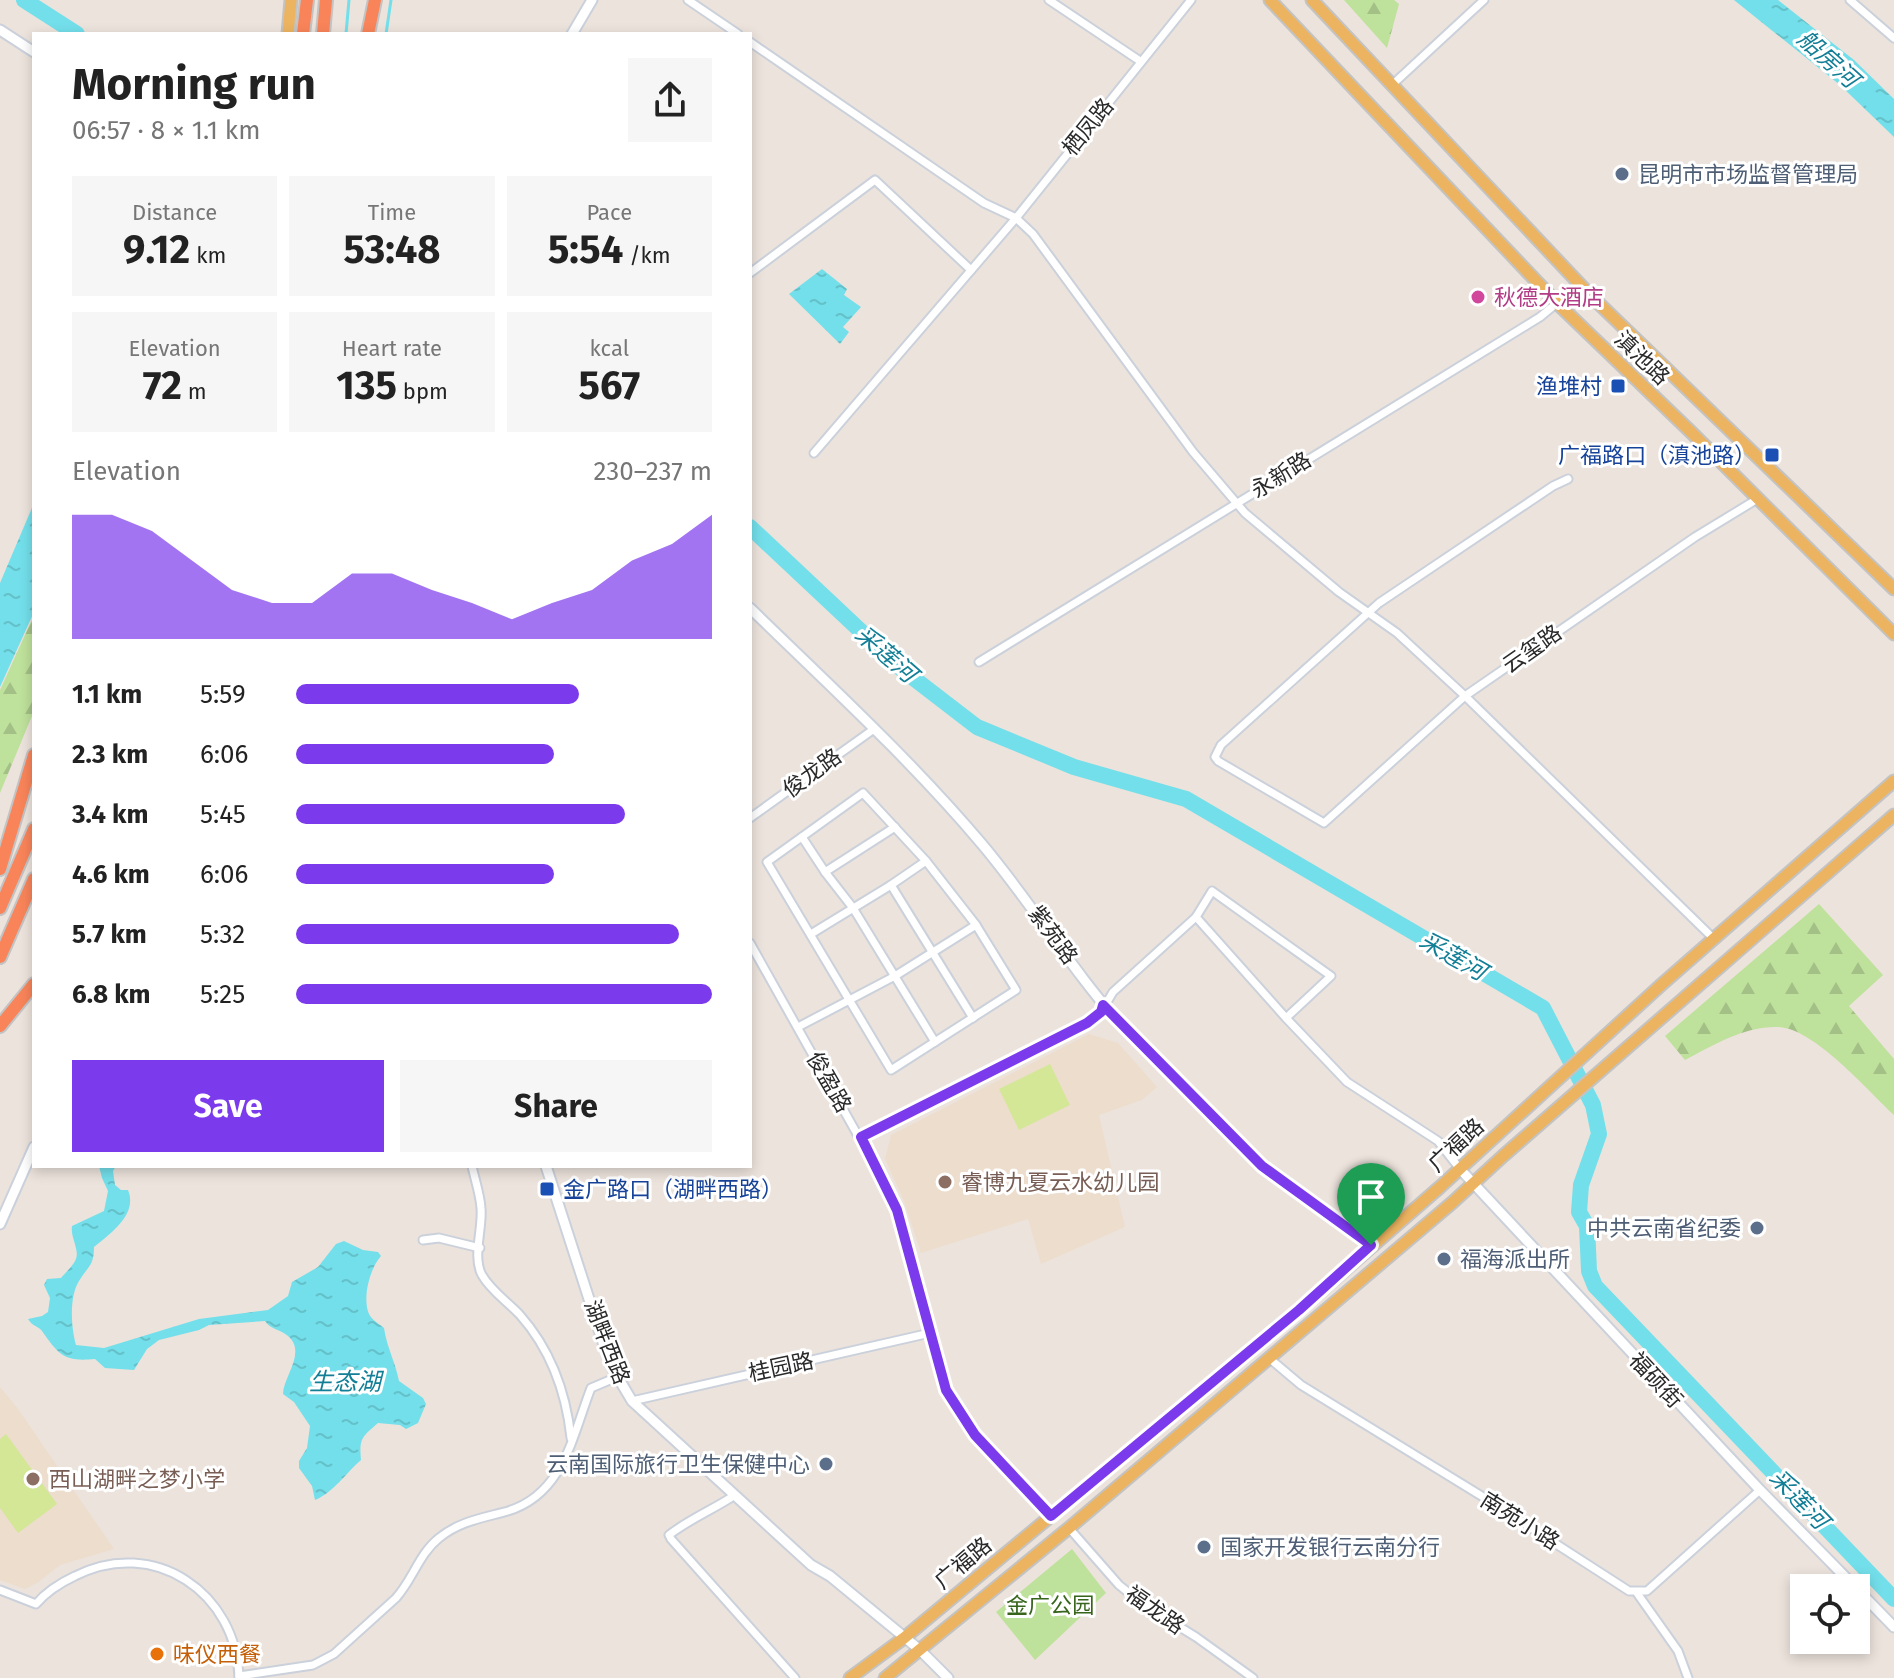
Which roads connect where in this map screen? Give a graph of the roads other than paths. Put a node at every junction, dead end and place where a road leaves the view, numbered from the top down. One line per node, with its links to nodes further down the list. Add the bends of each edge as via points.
1 (291, 0): 14 (main road)
2 (307, 0): 15 (highway)
3 (326, 0): 16 (highway)
4 (375, 0): 17 (highway)
5 (592, 0): 18 (street)
6 (688, 0): 19 (street)
7 (1049, 0): 23 (street)
8 (1191, 0): 23 (street, 栖凤路)
9 (1270, 0): 29 (main road, 滇池路)
10 (1312, 0): 24 (main road, 滇池路)
11 (1484, 0): 24 (street)
12 (1850, 0): 20 (street)
13 (0, 30): 22 (street)
14 (288, 32)
15 (303, 32)
16 (323, 32)
17 (368, 32)
18 (573, 32)
19 (735, 32)
20 (1894, 38)
21 (752, 43): 25 (street, via 984,203)
22 (32, 51)
23 (1140, 61): 25 (street, 栖凤路)
24 (1392, 85): 28 (main road, 滇池路)
25 (1016, 218): 26 (street, 栖凤路); 33 (street)
26 (971, 270): 27 (street, via 875,180); 30 (street, 栖凤路)
27 (752, 272)
28 (1580, 284): 29 (street, 永新路); 34 (main road, 滇池路)
29 (1558, 304): 32 (main road, 滇池路); 33 (street, 永新路)
30 (814, 453)
31 (1568, 479): 36 (street)
32 (1759, 498): 37 (main road, 滇池路); 39 (street, 云玺路)
33 (1236, 502): 36 (street, via 1339,592); 38 (street, 永新路)
34 (1894, 589)
35 (752, 610): 40 (street, 紫苑路)
36 (1370, 612): 39 (street); 39 (street, 云玺路, via 1221,745 1215,757 1324,823)
37 (1894, 634)
38 (979, 662)
39 (1465, 696): 58 (street)
40 (874, 729): 44 (street, 俊龙路); 65 (street, 紫苑路, via 980,841)
41 (32, 762): 49 (highway)
42 (1894, 781): 58 (main road, 广福路)
43 (1894, 815): 76 (main road, 广福路)
44 (752, 817)
45 (895, 827): 47 (street, via 863,793); 48 (street); 50 (street)
46 (32, 834): 53 (highway)
47 (802, 837): 50 (street); 57 (street, via 767,862)
48 (926, 861): 52 (street); 56 (street)
49 (0, 869)
50 (825, 872): 54 (street)
51 (32, 884): 61 (highway)
52 (891, 885): 54 (street); 60 (street)
53 (0, 908)
54 (853, 908): 57 (street); 62 (street)
55 (1196, 917): 65 (street); 67 (street); 67 (street, via 1212,891 1331,976)
56 (976, 925): 60 (street); 66 (street, via 1016,990)
57 (811, 934): 64 (street)
58 (1714, 939): 75 (main road, 广福路)
59 (752, 946): 69 (street, 俊盈路)
60 (934, 952): 62 (street); 66 (street)
61 (0, 957)
62 (895, 976): 64 (street); 70 (street)
63 (32, 986): 68 (highway)
64 (851, 1000): 69 (street); 70 (street, via 891,1070)
65 (1103, 1005): 71 (street, via 1087,1023); 79 (street, 紫苑路, via 1262,1166)
66 (973, 1018): 70 (street)
67 (1286, 1018): 75 (street, via 1347,1082 1438,1141)
68 (0, 1026)
69 (798, 1027): 71 (street, 俊盈路)
70 (935, 1042)
71 (861, 1137): 81 (street, 俊盈路, via 897,1210)
72 (32, 1152): 77 (street)
73 (472, 1168): 80 (street, via 481,1206)
74 (547, 1168): 83 (street, 湖畔西路)
75 (1460, 1169): 76 (street, 福硕街); 79 (main road, 广福路)
76 (1473, 1185): 82 (main road, 广福路); 86 (street, 福硕街)
77 (0, 1224)
78 (423, 1240): 80 (street, via 439,1238)
79 (1371, 1245): 88 (main road, 广福路)
80 (480, 1248): 85 (street, via 481,1274 521,1317 556,1371)
81 (930, 1333): 84 (street, 桂园路); 88 (street, 俊盈路, via 946,1390 963,1419)
82 (1269, 1358): 89 (main road, 广福路); 92 (street, 南苑小路, via 1301,1385)
83 (617, 1377): 84 (street, 湖畔西路); 85 (street, via 591,1388)
84 (632, 1401): 87 (street, 湖畔西路)
85 (572, 1448): 97 (street, via 559,1471 529,1501 464,1522 432,1544 405,1589 334,1654 313,1665)
86 (1760, 1490): 90 (street, 福硕街); 92 (street, via 1653,1586)
87 (735, 1495): 95 (street, 湖畔西路, via 811,1565); 98 (street, via 669,1535)
88 (1051, 1516): 95 (main road, 广福路)
89 (1069, 1528): 96 (main road, 广福路); 102 (street, 福龙路, via 1119,1585)
90 (1842, 1574)
91 (0, 1590): 97 (street, via 36,1604 57,1585 102,1566 141,1562 163,1569 205,1593 222,1615 238,1652)
92 (1637, 1593): 103 (street, via 1678,1651)
93 (1870, 1602): 94 (street, 福硕街)
94 (1894, 1627)
95 (904, 1638): 96 (street, 湖畔西路); 99 (main road, 广福路)
96 (920, 1650): 100 (main road, 广福路); 101 (street, 湖畔西路)
97 (239, 1677)
98 (795, 1678)
99 (850, 1678)
100 (885, 1678)
101 (948, 1678)
102 (1253, 1678)
103 (1688, 1678)

